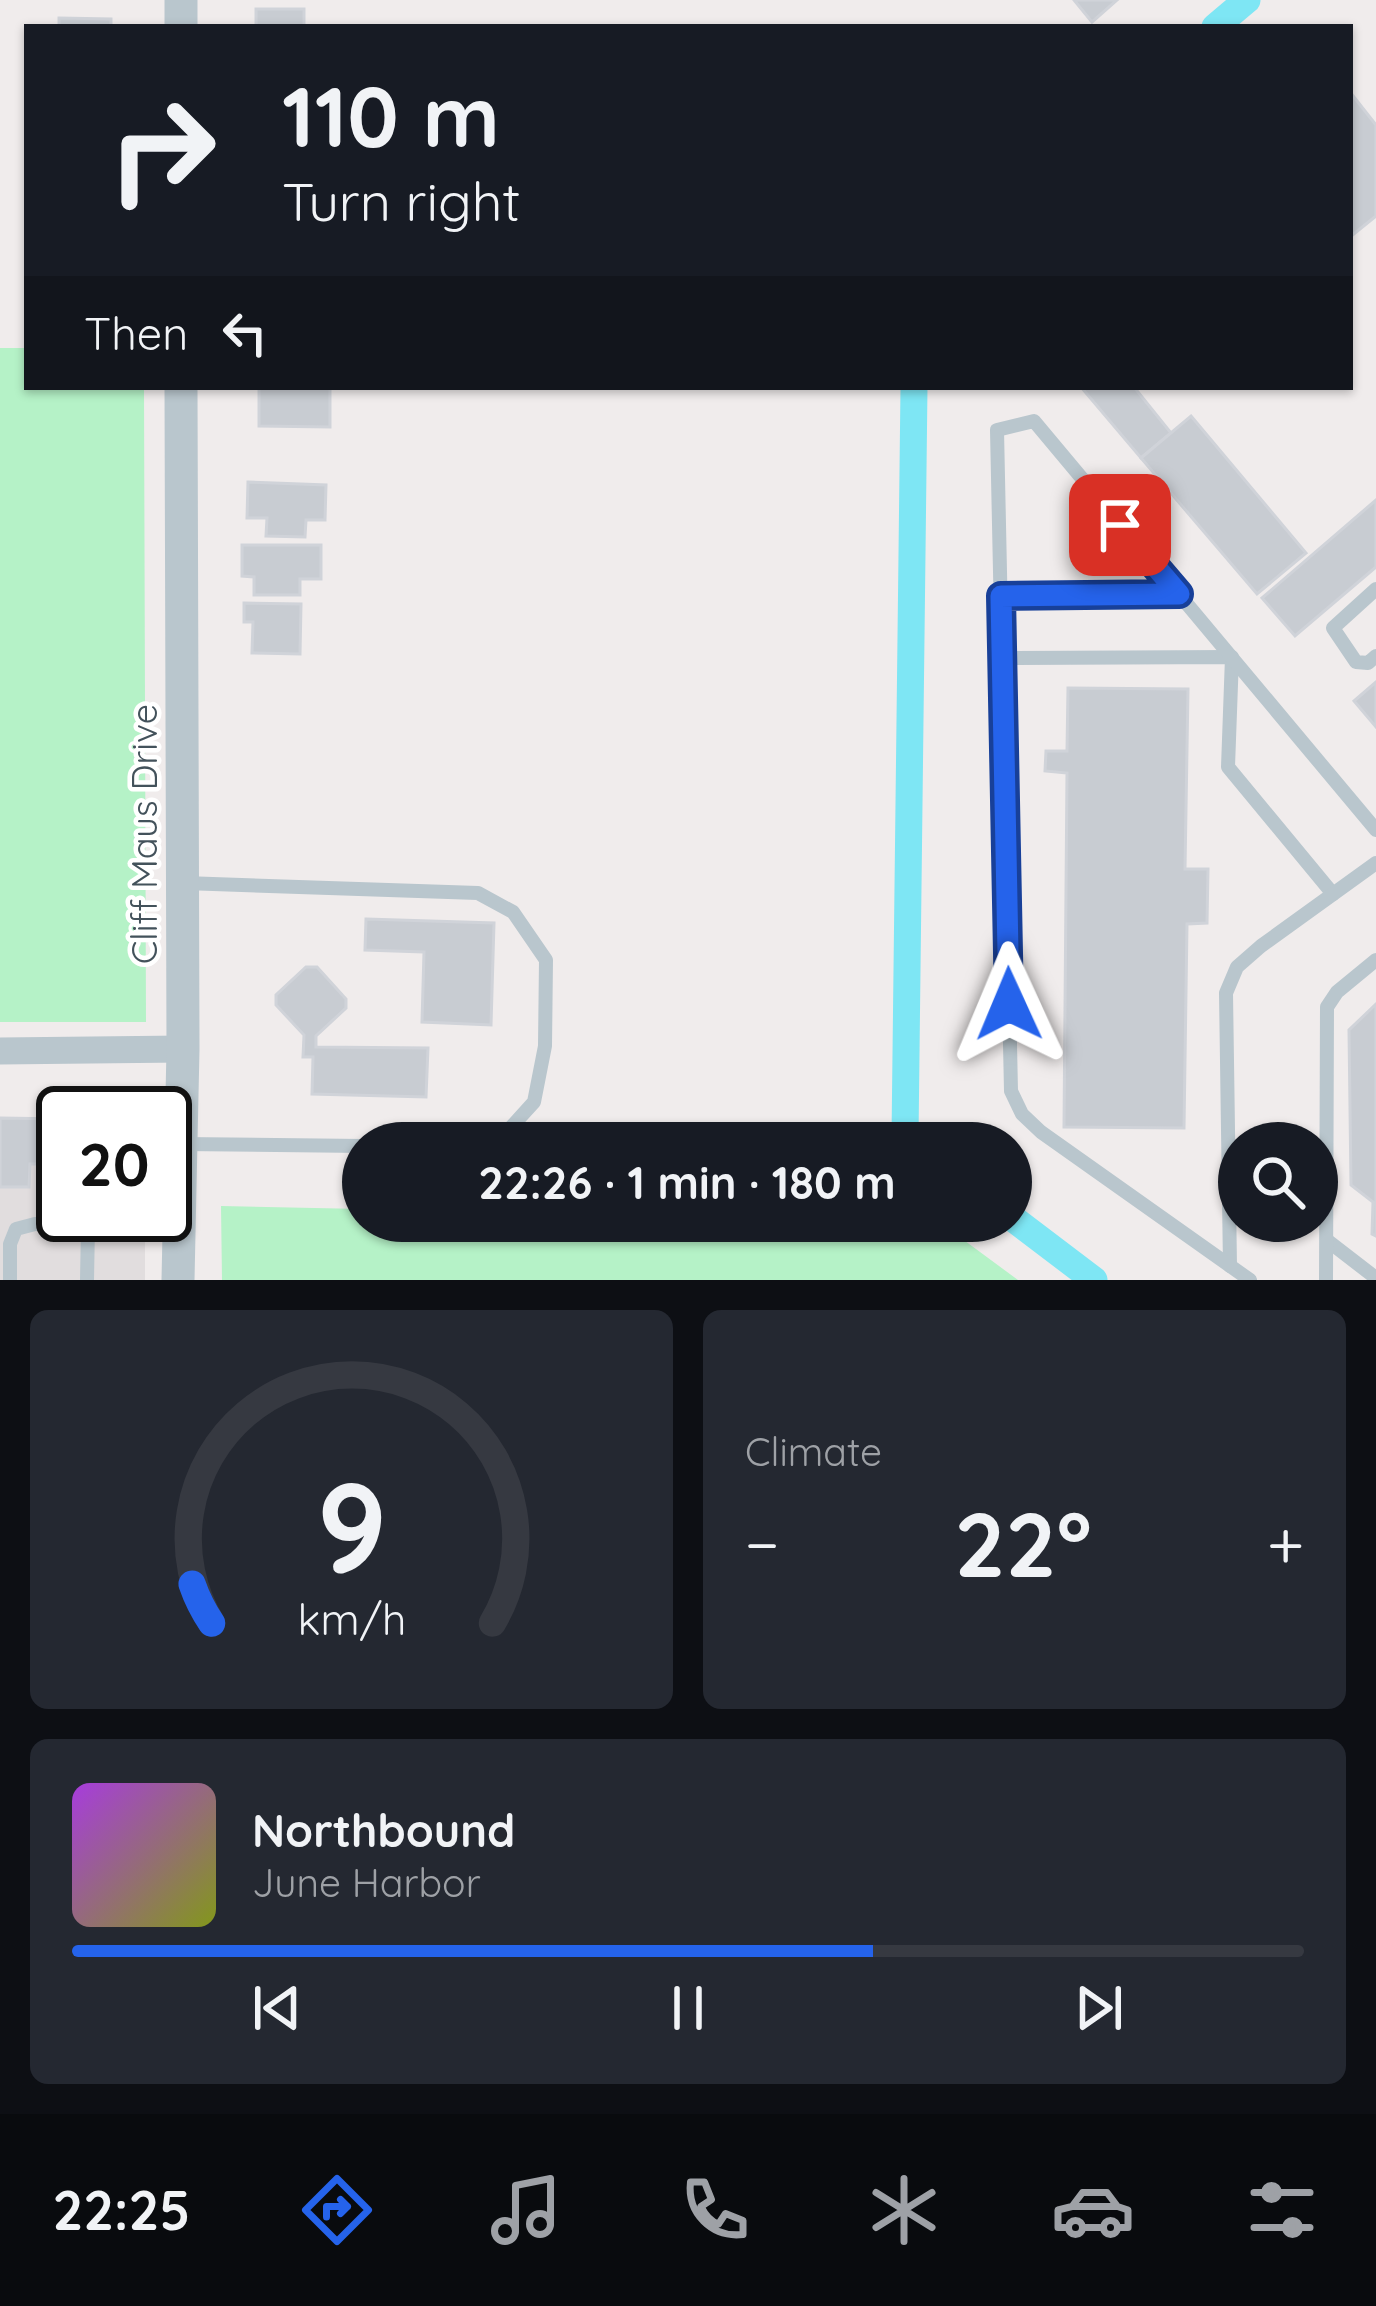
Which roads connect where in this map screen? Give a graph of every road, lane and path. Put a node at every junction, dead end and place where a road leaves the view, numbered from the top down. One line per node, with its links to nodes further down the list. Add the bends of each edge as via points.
1 (181, 390): 10 (street, Cliff Maus Drive)
2 (1376, 589): 5 (lane, via 1333,628 1356,662)
3 (1179, 594): 4 (lane); 4 (lane, via 1034,421 997,430); 6 (lane)
4 (1001, 596): 7 (lane)
5 (1376, 656)
6 (1232, 657): 7 (lane); 8 (lane); 11 (lane, via 1228,766)
7 (1002, 658): 25 (lane, via 1011,1091 1041,1132)
8 (1376, 830)
9 (1376, 863): 11 (lane)
10 (182, 883): 13 (street, Cliff Maus Drive); 16 (lane, via 478,893 513,912 546,959 545,1046 534,1102)
11 (1333, 894): 25 (lane, via 1237,967 1226,993)
12 (1376, 960): 17 (lane, via 1327,1007)
13 (182, 1049): 14 (street); 15 (street, Cliff Maus Drive)
14 (0, 1051)
15 (182, 1086)
16 (516, 1122)
17 (1327, 1122)
18 (192, 1144): 19 (lane)
19 (342, 1146)
20 (36, 1224): 27 (lane, via 16,1229)
21 (88, 1242): 28 (lane)
22 (179, 1242): 29 (street, Cliff Maus Drive)
23 (1328, 1242): 31 (lane)
24 (1329, 1242): 26 (lane)
25 (1230, 1267): 30 (lane)
26 (1376, 1278)
27 (10, 1280)
28 (87, 1280)
29 (178, 1280)
30 (1250, 1280)
31 (1326, 1280)

